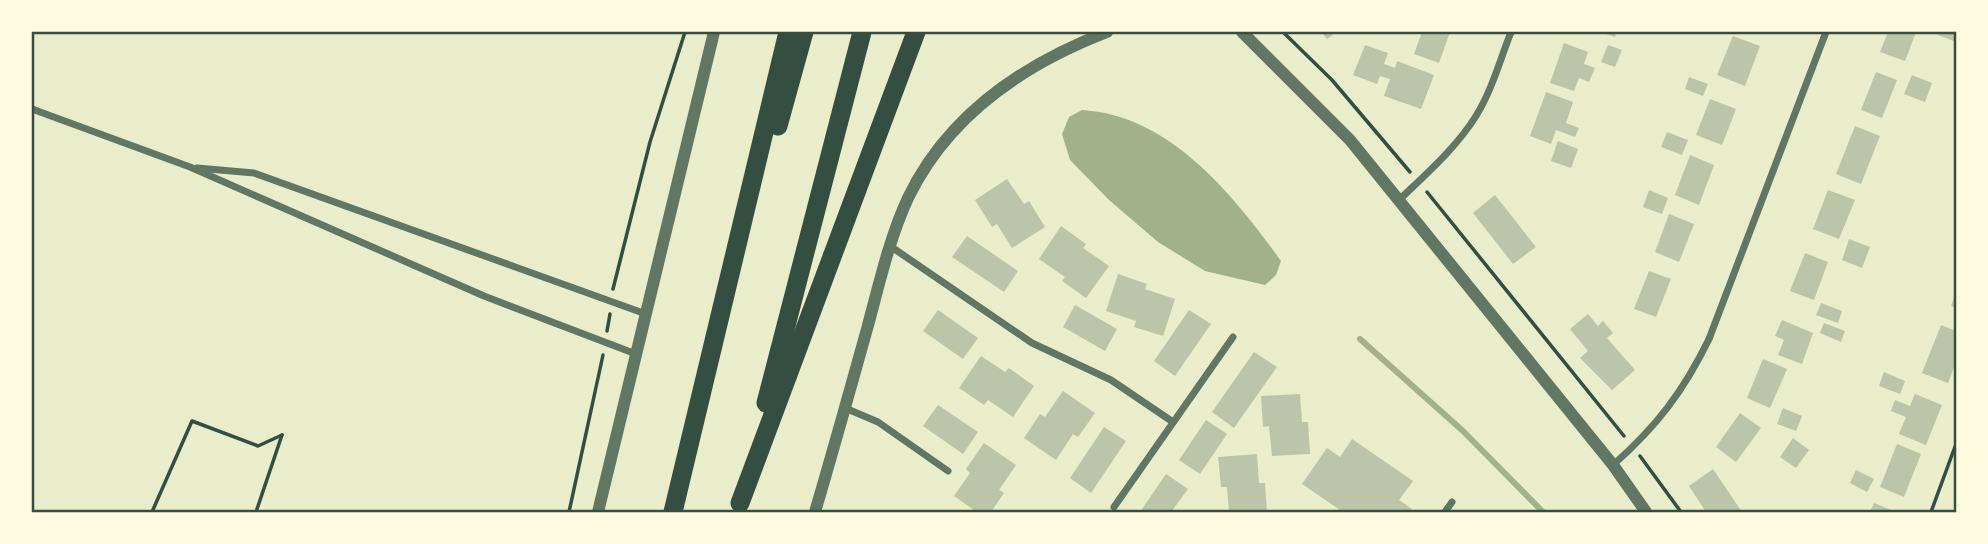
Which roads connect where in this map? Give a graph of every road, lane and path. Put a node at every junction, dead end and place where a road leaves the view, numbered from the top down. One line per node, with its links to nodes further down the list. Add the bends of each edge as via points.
1 (685, 32): 17 (path, via 650,142)
2 (714, 32): 18 (street)
3 (788, 32): 28 (highway)
4 (804, 32): 28 (highway)
5 (862, 32): 31 (highway)
6 (916, 32): 31 (highway)
7 (1107, 32): 16 (street, via 1013,79 965,117 926,167 908,198)
8 (1242, 32): 15 (street, via 1340,130)
9 (1283, 32): 14 (path, via 1332,80)
10 (1511, 32): 14 (street, via 1476,116)
11 (1826, 32): 25 (street, via 1709,339 1688,383)
12 (32, 109): 13 (street)
13 (190, 167): 17 (street, via 254,173); 20 (street, via 484,296)
14 (1418, 181): 15 (street); 25 (path)
15 (1399, 200): 26 (street)
16 (890, 246): 22 (street); 23 (street, via 1032,343 1111,380)
17 (612, 302): 18 (street); 20 (path)
18 (646, 314): 21 (street)
19 (1233, 337): 23 (street)
20 (605, 342): 21 (street); 34 (path)
21 (636, 354): 35 (street)
22 (845, 408): 27 (street, via 878,422); 37 (street)
23 (1173, 422): 30 (street)
24 (1956, 444): 41 (path)
25 (1633, 447): 26 (street); 40 (path)
26 (1613, 465): 39 (street)
27 (948, 471)
28 (681, 477): 36 (highway)
29 (1452, 502): 38 (street)
30 (1114, 507)
31 (739, 508)
32 (152, 513): 33 (path, via 192,421 258,446 282,435)
33 (256, 513)
34 (569, 513)
35 (598, 513)
36 (673, 513)
37 (815, 513)
38 (1445, 513)
39 (1646, 513)
40 (1681, 513)
41 (1931, 513)

